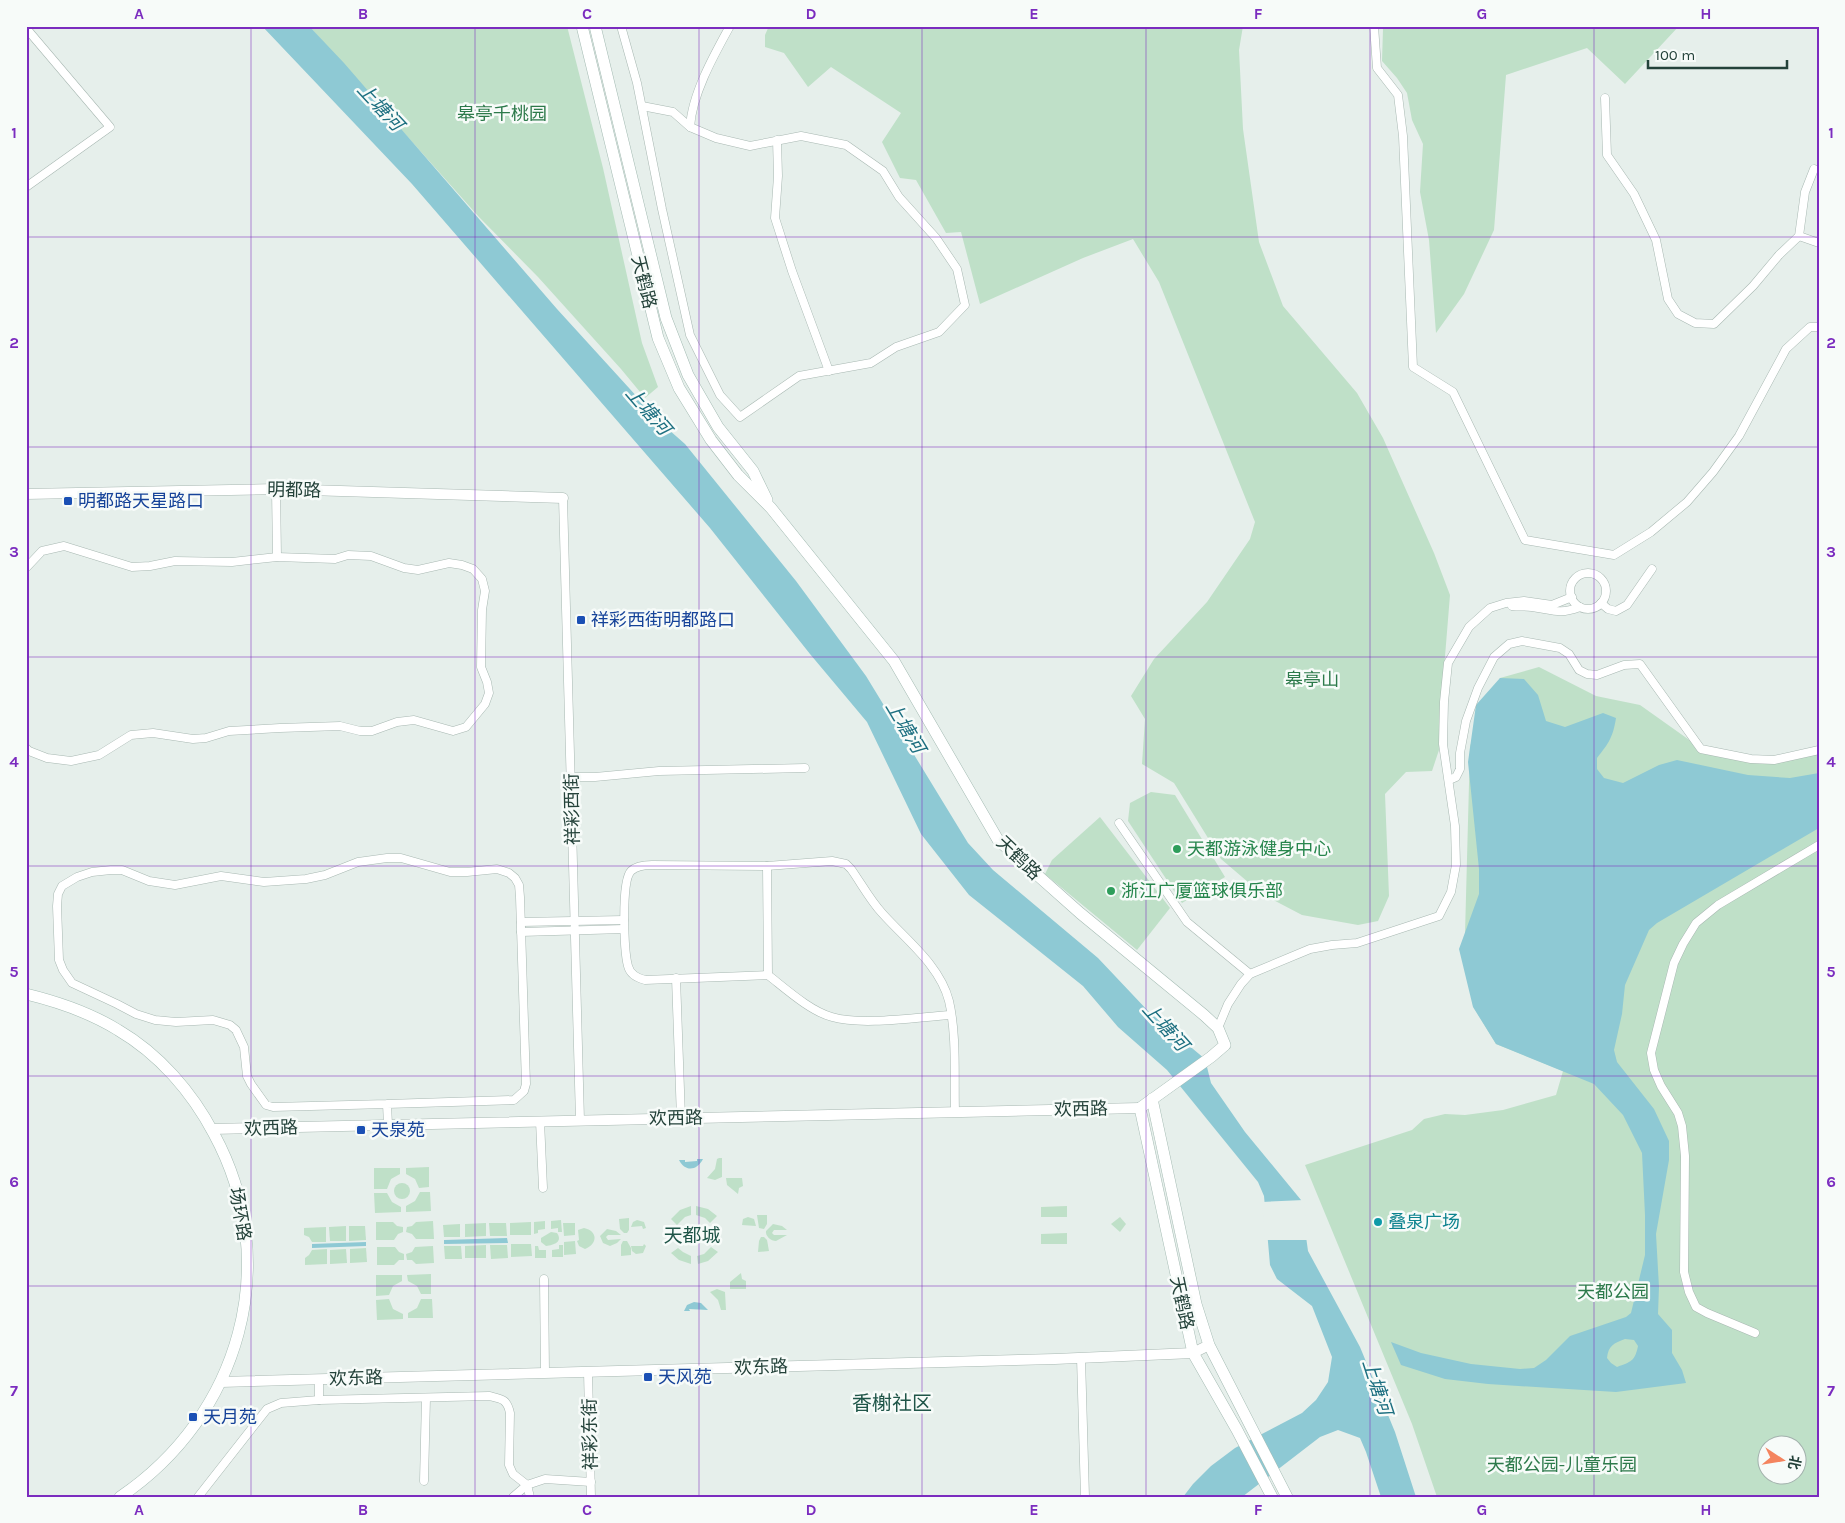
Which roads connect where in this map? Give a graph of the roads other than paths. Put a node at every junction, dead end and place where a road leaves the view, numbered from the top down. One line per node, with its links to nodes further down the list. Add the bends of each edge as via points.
1 (582, 26): 20 (main road, 天鹤路, via 658,338 679,388 711,440 738,476)
2 (596, 26): 20 (main road, 天鹤路, via 666,318 688,375 718,428 753,471)
3 (621, 26): 8 (street)
4 (730, 26): 9 (street, via 707,71 691,114)
5 (1374, 26): 15 (street, via 1377,68 1398,95 1403,136 1414,367 1453,392 1525,540 1614,555 1651,532 1687,502 1714,472 1739,436 1786,349 1810,327)
6 (26, 28): 12 (street, via 110,127)
7 (1605, 98): 13 (street, via 1607,155 1634,194 1656,240 1668,299 1678,314 1695,323 1714,324)
8 (642, 106): 9 (street, via 673,112); 16 (street, via 690,335 720,395 740,417 799,376)
9 (690, 127): 10 (street, via 716,138 750,146)
10 (777, 140): 16 (street, via 775,218); 16 (street, via 801,136 846,145 883,171 899,197 936,238 958,269 965,305 938,332 896,347 871,363)
11 (1814, 168): 13 (street, via 1805,192)
12 (26, 187)
13 (1798, 236): 14 (street)
14 (1819, 243)
15 (1819, 326)
16 (828, 371)
17 (276, 489): 18 (street, 明都路); 19 (street, 明都路); 21 (street)
18 (26, 494)
19 (563, 498): 31 (street, 祥彩西街)
20 (771, 508): 47 (main road, 天鹤路, via 894,661 998,840)
21 (277, 557): 22 (street, via 232,562 175,560 132,567 64,546 42,550); 28 (street, via 335,559 348,555 371,556 418,570 449,563 473,569 482,579 485,591 481,666 487,682 486,704 466,727 453,731 414,720 372,731 340,726 280,728 229,731 193,739 138,734 99,755 71,761 47,758)
22 (26, 568)
23 (1652, 569): 25 (street, via 1627,605 1616,611)
24 (1572, 596): 25 (street, via 1571,587 1577,577 1595,574 1606,587); 26 (street); 27 (street, via 1552,605 1524,601)
25 (1601, 603): 26 (street, via 1591,608)
26 (1580, 607): 27 (street, via 1554,612 1532,607)
27 (1490, 608): 32 (street, via 1469,626 1448,663 1443,744)
28 (26, 748)
29 (1819, 750): 32 (street, via 1774,760 1702,749 1640,664 1624,665 1597,675 1587,674 1579,670 1569,654 1560,648 1522,641 1509,644 1494,657 1466,721 1460,769 1456,777)
30 (805, 768): 31 (street, via 659,771)
31 (571, 777): 37 (street, 祥彩西街)
32 (1449, 780): 42 (street, via 1456,865 1451,892 1439,916 1358,943 1310,949)
33 (1119, 823): 42 (street, via 1187,922)
34 (1819, 845): 59 (street, via 1718,905 1696,923 1674,963 1651,1053 1660,1086 1678,1113 1682,1126 1686,1164 1684,1272 1689,1292 1696,1307)
35 (767, 866): 36 (street, via 640,866 631,870 627,877); 43 (street); 46 (street, via 832,861 846,864 880,911 934,969 949,1000)
36 (624, 920): 37 (street); 39 (street)
37 (574, 921): 38 (street); 40 (street, 祥彩西街)
38 (521, 922): 41 (street); 49 (street, via 519,886 508,873 497,869 450,872 400,858 358,862 325,875 264,882 221,876 190,883 164,884 122,870 111,870 92,872 62,886 57,906 59,960 72,983 155,1020 213,1020 230,1025 244,1047 251,1084 266,1105)
39 (624, 929): 40 (street); 44 (street, via 628,967 632,974 645,980)
40 (575, 931): 41 (street); 53 (street, 祥彩西街)
41 (521, 932): 49 (street, via 526,1084 520,1096 514,1100)
42 (1250, 974): 47 (street, via 1228,1004)
43 (768, 975): 44 (street); 46 (street, via 790,993 831,1017 861,1021)
44 (676, 978): 52 (street)
45 (26, 994): 56 (main road, 场环路, via 90,1015 141,1046 169,1070)
46 (951, 1015): 51 (street)
47 (1218, 1028): 48 (main road, via 1225,1045)
48 (1152, 1099): 50 (main road); 60 (main road, 天鹤路, via 1196,1304)
49 (387, 1104): 55 (street)
50 (1140, 1108): 51 (street, 欢西路); 61 (main road, 天鹤路)
51 (955, 1112): 52 (street, 欢西路)
52 (681, 1118): 53 (street, 欢西路)
53 (580, 1120): 54 (street, 欢西路)
54 (540, 1121): 55 (street, 欢西路); 57 (street)
55 (388, 1125): 56 (street, 欢西路)
56 (212, 1129): 66 (main road, 场环路, via 223,1149 242,1207 247,1258 244,1309)
57 (543, 1188)
58 (544, 1279): 64 (street)
59 (1755, 1333)
60 (1209, 1345): 61 (street, 欢东路); 79 (main road, 天鹤路)
61 (1193, 1353): 62 (street, 欢东路); 78 (main road, 天鹤路)
62 (1081, 1358): 63 (street, 欢东路); 77 (street)
63 (588, 1372): 64 (street, 欢东路); 70 (street, 祥彩东街)
64 (545, 1373): 65 (street, 欢东路)
65 (319, 1379): 66 (street, 欢东路); 68 (street)
66 (220, 1382): 72 (main road, 场环路, via 212,1400 176,1450)
67 (426, 1398): 68 (street); 69 (street); 71 (street, via 501,1398 508,1405 510,1414 509,1465 513,1474)
68 (319, 1400): 73 (street, via 281,1403 268,1409)
69 (424, 1481)
70 (590, 1482): 71 (street, via 545,1479); 76 (street, 祥彩东街)
71 (527, 1485): 74 (street); 75 (street)
72 (120, 1497)
73 (198, 1497)
74 (513, 1497)
75 (530, 1497)
76 (591, 1497)
77 (1085, 1497)
78 (1272, 1497)
79 (1287, 1497)

